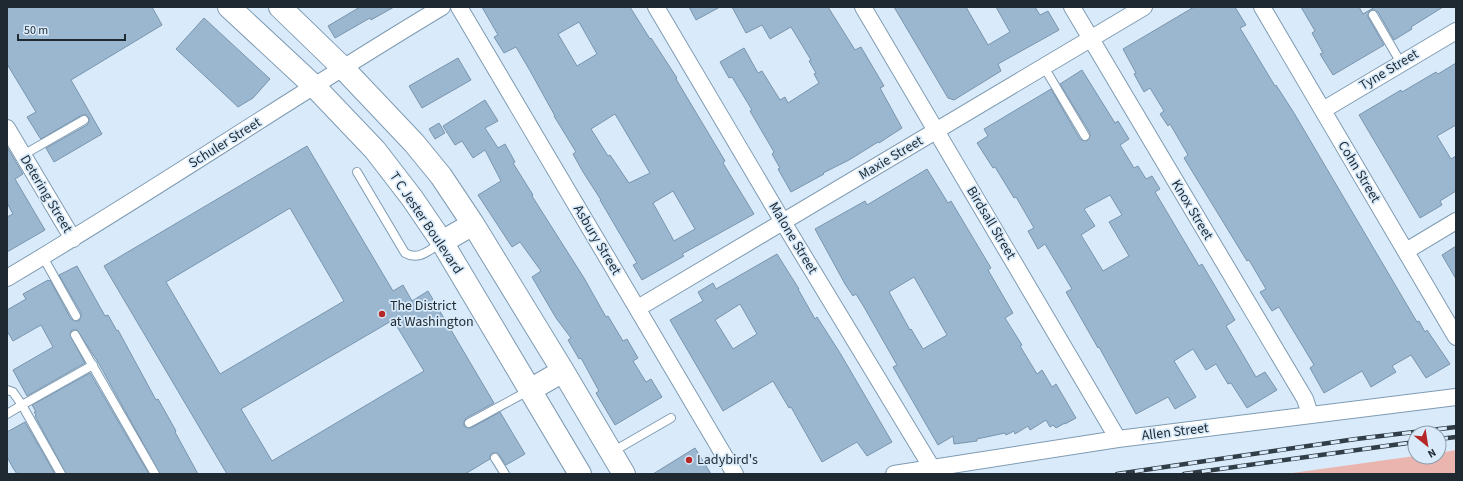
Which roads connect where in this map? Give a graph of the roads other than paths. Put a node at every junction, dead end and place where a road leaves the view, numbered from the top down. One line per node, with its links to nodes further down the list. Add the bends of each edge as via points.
1 (229, 7): 16 (main road, T C Jester Boulevard)
2 (280, 7): 15 (main road)
3 (442, 7): 15 (street, Schuler Street)
4 (459, 7): 32 (street, Asbury Street)
5 (656, 7): 25 (street, Malone Street)
6 (863, 7): 20 (street, Birdsall Street)
7 (1072, 7): 12 (street, Knox Street)
8 (1144, 7): 12 (street, Maxie Street)
9 (1262, 7): 17 (street, Cohn Street)
10 (1373, 15): 13 (lane)
11 (1456, 31): 13 (street, Tyne Street)
12 (1090, 38): 14 (street, Maxie Street); 43 (street, Knox Street, via 1305,399)
13 (1401, 63): 17 (street, Tyne Street)
14 (1044, 67): 20 (street, Maxie Street); 21 (lane)
15 (342, 68): 16 (street, Schuler Street); 26 (main road, via 414,142 441,176)
16 (314, 86): 27 (street, Schuler Street); 28 (main road, T C Jester Boulevard, via 375,150)
17 (1323, 110): 29 (street, Cohn Street)
18 (84, 120): 22 (lane)
19 (7, 128): 22 (street, Detering Street)
20 (936, 132): 25 (street, Maxie Street); 46 (street, Birdsall Street)
21 (1085, 136)
22 (23, 155): 27 (street, Detering Street)
23 (357, 172): 28 (lane, via 405,253 411,257 419,256)
24 (1456, 221): 29 (street)
25 (783, 222): 32 (street, Maxie Street); 49 (street, Malone Street)
26 (473, 224): 28 (main road); 37 (main road)
27 (73, 239): 30 (street, Schuler Street)
28 (442, 242): 39 (main road, T C Jester Boulevard)
29 (1406, 251): 35 (street, Cohn Street)
30 (43, 257): 31 (street, Schuler Street); 33 (lane)
31 (7, 278)
32 (638, 308): 55 (street, Asbury Street)
33 (76, 316)
34 (75, 335): 36 (lane)
35 (1456, 337)
36 (93, 365): 41 (lane); 51 (lane)
37 (563, 371): 39 (main road); 47 (main road)
38 (7, 390): 41 (lane, via 13,392)
39 (530, 390): 45 (lane); 53 (main road, T C Jester Boulevard)
40 (1456, 397): 43 (street, Allen Street)
41 (22, 405): 42 (lane); 50 (lane)
42 (7, 414)
43 (1310, 414): 46 (street, Allen Street)
44 (671, 418): 47 (lane)
45 (469, 423)
46 (1118, 439): 49 (street, Allen Street)
47 (612, 453): 54 (main road)
48 (495, 458): 52 (lane)
49 (932, 468): 56 (street, Allen Street)
50 (61, 474)
51 (155, 474)
52 (505, 474)
53 (580, 474)
54 (624, 474)
55 (735, 474)
56 (894, 474)

